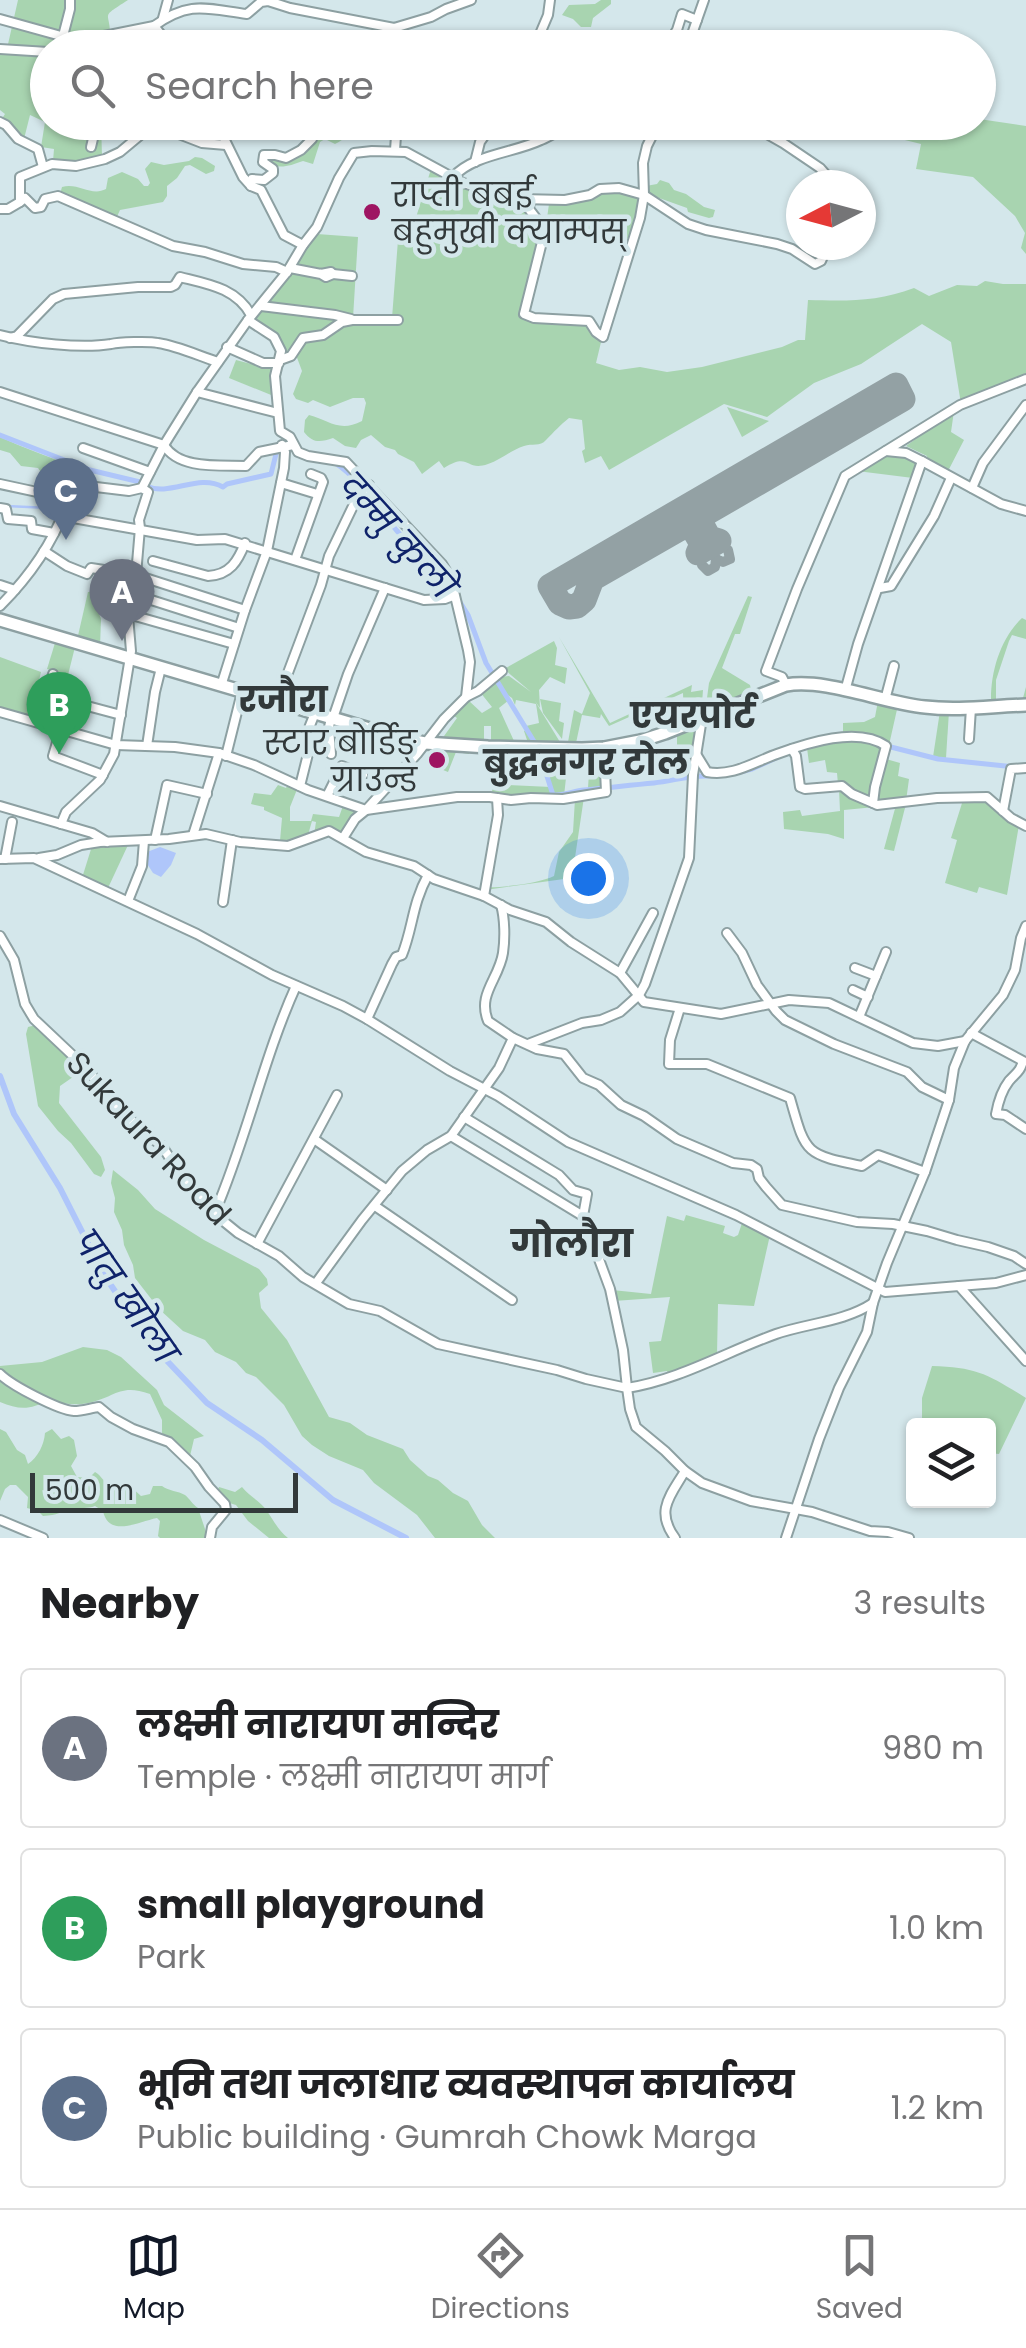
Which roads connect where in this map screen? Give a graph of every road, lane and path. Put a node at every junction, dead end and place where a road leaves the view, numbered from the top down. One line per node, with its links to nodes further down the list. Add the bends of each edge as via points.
1 (70, 0): 14 (street)
2 (168, 0): 8 (street)
3 (219, 0): 7 (street)
4 (472, 0): 12 (street)
5 (550, 0): 17 (street)
6 (704, 0): 10 (street)
7 (205, 5): 8 (street); 12 (street, via 247,14 268,0)
8 (163, 18): 11 (street)
9 (0, 19): 13 (street)
10 (697, 20): 18 (street, via 682,14); 19 (street)
11 (154, 26): 15 (street); 16 (street)
12 (394, 28)
13 (41, 30)
14 (65, 30)
15 (137, 30)
16 (157, 30)
17 (542, 30)
18 (678, 30)
19 (693, 30)
20 (0, 49): 21 (street)
21 (30, 51)
22 (0, 122): 37 (street, via 38,149)
23 (93, 140): 34 (street)
24 (132, 140): 37 (street, via 105,159)
25 (194, 140): 33 (street)
26 (224, 140): 33 (street)
27 (311, 140): 40 (street, via 286,158 264,155 273,172 252,179)
28 (395, 140): 35 (street)
29 (481, 140): 36 (street)
30 (542, 140): 36 (street)
31 (650, 140): 41 (street)
32 (779, 140): 38 (street)
33 (226, 145): 40 (street)
34 (91, 147)
35 (395, 150): 39 (street); 45 (street, via 351,154)
36 (474, 163): 39 (street)
37 (42, 167): 43 (street, via 20,177)
38 (822, 170)
39 (452, 177): 42 (street)
40 (251, 186): 45 (street, via 261,190 284,235)
41 (644, 195): 42 (street, via 609,188 577,198); 42 (street, via 603,337 588,322 524,314 545,230 529,210); 46 (street, via 688,224)
42 (530, 200)
43 (20, 202): 44 (street); 47 (street, via 25,198 35,208 58,196 173,246)
44 (0, 209)
45 (303, 245): 47 (street)
46 (786, 247)
47 (289, 270): 48 (street); 49 (street)
48 (352, 276)
49 (261, 306): 50 (street); 51 (street)
50 (250, 318): 53 (street, via 240,300 218,286 180,277 170,287 64,294 17,336); 54 (street); 56 (street, via 276,340)
51 (352, 320): 52 (street); 56 (street, via 303,338)
52 (398, 320)
53 (5, 337): 55 (street, via 156,342)
54 (228, 348): 55 (street); 56 (street, via 263,363)
55 (218, 362): 59 (street)
56 (280, 362): 61 (street)
57 (1026, 379): 67 (street, via 960,405)
58 (0, 392): 63 (street)
59 (197, 392): 61 (street); 63 (street)
60 (1026, 405): 75 (street)
61 (278, 412): 62 (street)
62 (280, 430): 64 (street); 65 (street)
63 (164, 445): 65 (street, via 196,465 246,466 259,452); 69 (street)
64 (294, 445): 65 (street); 76 (street, via 308,456 346,462)
65 (282, 446): 72 (street)
66 (83, 448): 69 (street)
67 (886, 451): 68 (street); 108 (street, via 846,476 825,522 766,671)
68 (922, 461): 71 (street); 93 (street)
69 (150, 472): 74 (street)
70 (311, 474): 78 (street, via 323,479)
71 (950, 478): 75 (street); 93 (street, via 891,586)
72 (280, 483): 78 (street); 86 (street)
73 (0, 484): 77 (street, via 51,495)
74 (142, 488): 77 (street); 82 (street, via 148,492)
75 (972, 488): 80 (street)
76 (365, 489): 89 (street); 96 (street, via 442,564)
77 (71, 492): 81 (street)
78 (317, 494): 88 (street)
79 (0, 508): 83 (street, via 8,519)
80 (1026, 511)
81 (62, 516): 82 (street); 83 (street)
82 (140, 528): 84 (street); 90 (street)
83 (54, 533): 85 (street)
84 (245, 544): 86 (street); 87 (street, via 238,562 216,576)
85 (44, 551): 90 (street, via 87,574 91,568); 94 (street)
86 (267, 551): 88 (street); 98 (street)
87 (153, 560)
88 (295, 560): 89 (street)
89 (325, 569): 92 (street); 115 (street)
90 (136, 574): 95 (street); 98 (street)
91 (0, 585): 94 (street)
92 (385, 588): 96 (street, via 424,600 445,600); 121 (street)
93 (880, 588): 110 (street)
94 (15, 590): 97 (street)
95 (126, 592): 99 (street); 101 (street)
96 (453, 592): 112 (street, via 470,662)
97 (0, 606)
98 (245, 610): 101 (street)
99 (128, 614): 102 (street); 103 (street)
100 (0, 620): 103 (main road)
101 (239, 628): 102 (street)
102 (234, 644): 109 (street)
103 (130, 659): 105 (main road); 120 (street)
104 (894, 666): 114 (street)
105 (161, 668): 109 (main road); 129 (street)
106 (502, 671): 112 (street)
107 (52, 674): 123 (street)
108 (786, 685): 110 (main road); 122 (main road)
109 (222, 686): 111 (main road)
110 (845, 691): 114 (main road)
111 (242, 692): 115 (main road); 135 (street)
112 (466, 697): 127 (street)
113 (61, 699): 120 (street)
114 (885, 700): 117 (main road)
115 (277, 702): 119 (main road)
116 (1026, 705): 117 (main road)
117 (971, 708): 126 (street)
118 (0, 712): 123 (street)
119 (315, 713): 121 (main road); 125 (street)
120 (121, 715): 128 (street)
121 (332, 718): 127 (main road); 133 (street)
122 (702, 718): 130 (main road); 134 (street)
123 (40, 723): 124 (street)
124 (61, 728): 128 (street); 137 (street, via 53,756)
125 (306, 733)
126 (968, 739)
127 (425, 743): 130 (main road); 145 (street)
128 (116, 745): 129 (street); 137 (street)
129 (148, 746): 135 (street)
130 (604, 748): 142 (street, via 606,792)
131 (792, 749): 134 (street, via 718,773 708,772); 143 (street, via 800,787 842,786); 143 (street, via 842,737 884,743)
132 (309, 750): 139 (street)
133 (331, 754)
134 (696, 754): 177 (street, via 689,858)
135 (223, 755): 139 (street); 140 (street)
136 (1026, 768): 146 (street, via 1011,769)
137 (103, 774): 149 (street)
138 (362, 776): 141 (street, via 344,766)
139 (300, 786): 141 (street)
140 (206, 794): 148 (street); 155 (street, via 167,785)
141 (326, 796): 145 (street)
142 (498, 798): 145 (street); 161 (street)
143 (874, 803): 146 (street, via 987,798)
144 (0, 806): 149 (street)
145 (366, 810): 153 (street)
146 (1003, 812): 150 (street)
147 (12, 822): 158 (street)
148 (197, 822): 151 (street); 152 (street)
149 (61, 824): 157 (street)
150 (1026, 826)
151 (206, 834): 152 (street); 156 (street)
152 (194, 835): 155 (street)
153 (343, 838): 156 (street, via 328,830 288,846); 160 (street)
154 (144, 840): 155 (street); 157 (street); 162 (street)
155 (155, 840)
156 (232, 840): 163 (street)
157 (107, 842): 159 (street)
158 (3, 858): 159 (street)
159 (34, 858): 162 (street)
160 (428, 875): 161 (street); 182 (street, via 405,948)
161 (484, 896): 164 (street)
162 (128, 901): 175 (street)
163 (223, 902)
164 (501, 906): 173 (street, via 546,922); 184 (street, via 503,953 483,1008 492,1026)
165 (653, 912): 173 (street)
166 (1026, 926): 172 (street)
167 (726, 933): 179 (street)
168 (0, 936): 196 (street, Sukaura Road, via 34,1019 162,1146)
169 (886, 952): 174 (street)
170 (1026, 966): 172 (street)
171 (855, 968): 174 (street)
172 (1015, 970): 183 (street)
173 (620, 973): 177 (street)
174 (876, 976): 178 (street)
175 (296, 986): 182 (street); 196 (street)
176 (852, 990): 178 (street)
177 (638, 995): 180 (street); 185 (street, via 620,1012)
178 (868, 996): 181 (street)
179 (771, 1003): 180 (street, via 721,1014); 181 (street, via 828,1003); 188 (street, via 785,1020 907,1072 922,1088)
180 (680, 1008): 193 (street, via 669,1064 707,1064 790,1098 803,1143 826,1159 862,1166 878,1156)
181 (859, 1017): 183 (street, via 923,1046)
182 (367, 1019): 186 (street)
183 (968, 1037): 188 (street); 190 (street, via 1023,1061 996,1114)
184 (514, 1038): 185 (street); 186 (street)
185 (526, 1045): 198 (street, via 564,1054 583,1078 676,1139 751,1166 782,1205)
186 (484, 1088): 189 (street); 204 (street, via 568,1142 736,1214)
187 (337, 1095): 192 (street)
188 (950, 1100): 193 (street)
189 (464, 1117): 191 (street); 197 (street, via 587,1194)
190 (1026, 1129)
191 (451, 1136): 194 (street, via 416,1158); 197 (street)
192 (314, 1139): 194 (street); 199 (street)
193 (925, 1172): 198 (street)
194 (387, 1190): 195 (street)
195 (374, 1206): 202 (street); 205 (street)
196 (215, 1212): 199 (street, Sukaura Road)
197 (583, 1216): 209 (street, via 610,1289)
198 (904, 1225): 200 (street, via 988,1246); 204 (street)
199 (258, 1244): 202 (street, Sukaura Road)
200 (1026, 1264)
201 (1026, 1275): 203 (street)
202 (316, 1283): 209 (street, Sukaura Road, via 438,1344)
203 (959, 1286): 204 (street); 207 (street)
204 (878, 1288): 206 (street)
205 (512, 1300)
206 (873, 1303): 209 (street); 211 (street)
207 (1026, 1361)
208 (0, 1374): 214 (street, via 69,1411 98,1407 169,1442 225,1504)
209 (627, 1388): 210 (street, via 636,1427)
210 (685, 1471): 211 (street, via 751,1501); 215 (street, via 664,1509)
211 (794, 1509): 216 (street); 217 (street)
212 (0, 1520): 213 (street)
213 (43, 1538)
214 (210, 1538)
215 (674, 1538)
216 (786, 1538)
217 (910, 1538)

